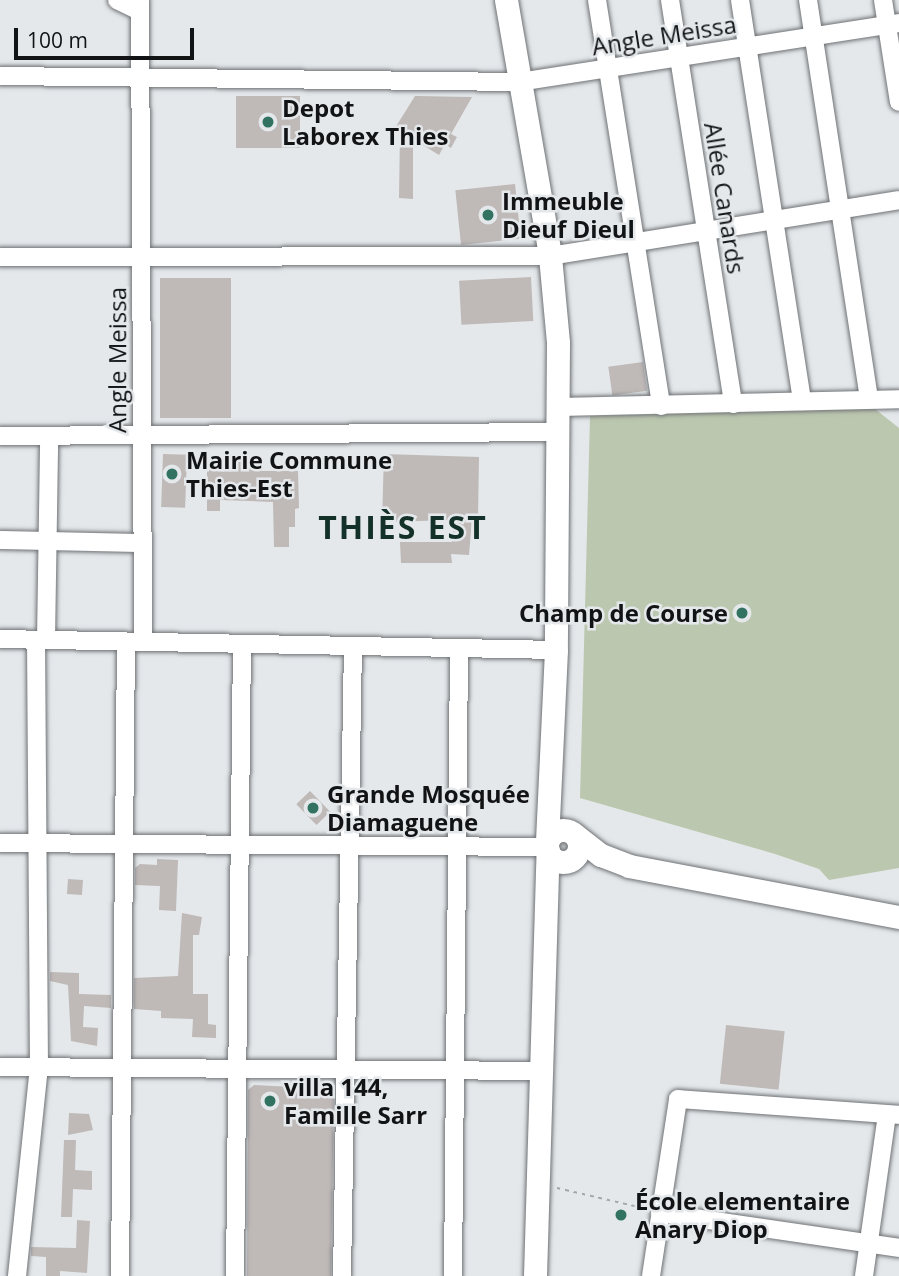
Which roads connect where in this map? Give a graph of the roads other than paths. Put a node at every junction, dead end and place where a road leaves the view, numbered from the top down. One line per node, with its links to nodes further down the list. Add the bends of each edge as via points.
1 (117, 0): 8 (street)
2 (506, 0): 16 (main road)
3 (597, 0): 13 (street)
4 (670, 0): 12 (street, Allée Canards)
5 (740, 0): 11 (street)
6 (808, 0): 10 (street)
7 (883, 0): 9 (street)
8 (140, 5): 15 (street, Angle Meissa)
9 (893, 24): 10 (street, Angle Meissa); 17 (street)
10 (813, 36): 11 (street, Angle Meissa); 19 (street)
11 (747, 46): 12 (street, Angle Meissa); 20 (street)
12 (678, 57): 13 (street, Angle Meissa); 21 (street, Allée Canards)
13 (608, 68): 16 (street, Angle Meissa); 22 (street)
14 (0, 76): 15 (street, Angle Meissa)
15 (141, 78): 16 (street, Angle Meissa); 25 (street, Angle Meissa)
16 (520, 82): 23 (main road)
17 (899, 102)
18 (899, 200): 19 (street)
19 (840, 209): 20 (street); 26 (street)
20 (774, 219): 21 (street); 28 (street)
21 (706, 230): 22 (street); 29 (street, Allée Canards)
22 (635, 241): 23 (street); 30 (street)
23 (550, 256): 25 (street); 31 (main road)
24 (0, 257): 25 (street)
25 (142, 259): 35 (street, Angle Meissa)
26 (870, 399): 27 (street); 28 (street)
27 (899, 399)
28 (802, 401): 29 (street)
29 (733, 404): 30 (street)
30 (661, 406): 31 (street)
31 (559, 407): 32 (main road)
32 (560, 432): 35 (street); 45 (main road)
33 (0, 436): 34 (street)
34 (49, 438): 35 (street); 37 (street)
35 (141, 438): 38 (street, Angle Meissa)
36 (0, 540): 37 (street)
37 (48, 542): 38 (street); 40 (street)
38 (142, 543): 41 (street, Angle Meissa)
39 (0, 639): 40 (street)
40 (41, 640): 41 (street); 49 (street)
41 (135, 642): 42 (street); 50 (street, Angle Meissa)
42 (242, 644): 43 (street); 51 (street)
43 (353, 646): 44 (street); 52 (street)
44 (459, 648): 45 (street); 53 (street)
45 (556, 650): 46 (main road)
46 (552, 787): 47 (main road); 54 (main road)
47 (573, 833): 54 (main road, via 579,845); 55 (main road, via 601,855)
48 (0, 843): 49 (street)
49 (37, 843): 50 (street); 58 (street)
50 (124, 844): 51 (street); 59 (street, Angle Meissa)
51 (240, 845): 52 (street); 60 (street)
52 (349, 845): 53 (street); 61 (street)
53 (457, 846): 54 (street); 62 (street)
54 (555, 852): 55 (main road); 63 (main road, via 543,911)
55 (629, 866): 56 (main road)
56 (899, 917)
57 (0, 1066): 58 (street)
58 (39, 1067): 59 (street); 68 (street)
59 (122, 1068): 60 (street); 69 (street, Angle Meissa)
60 (238, 1069): 61 (street); 70 (street)
61 (346, 1069): 62 (street); 71 (street)
62 (455, 1070): 63 (street); 72 (street)
63 (543, 1071): 73 (main road)
64 (893, 1115): 65 (street, via 678,1099); 66 (street)
65 (660, 1213): 66 (street); 74 (street)
66 (869, 1244): 67 (street); 75 (street)
67 (899, 1248)
68 (17, 1276)
69 (120, 1276)
70 (235, 1276)
71 (342, 1276)
72 (453, 1276)
73 (535, 1276)
74 (651, 1276)
75 (864, 1276)

